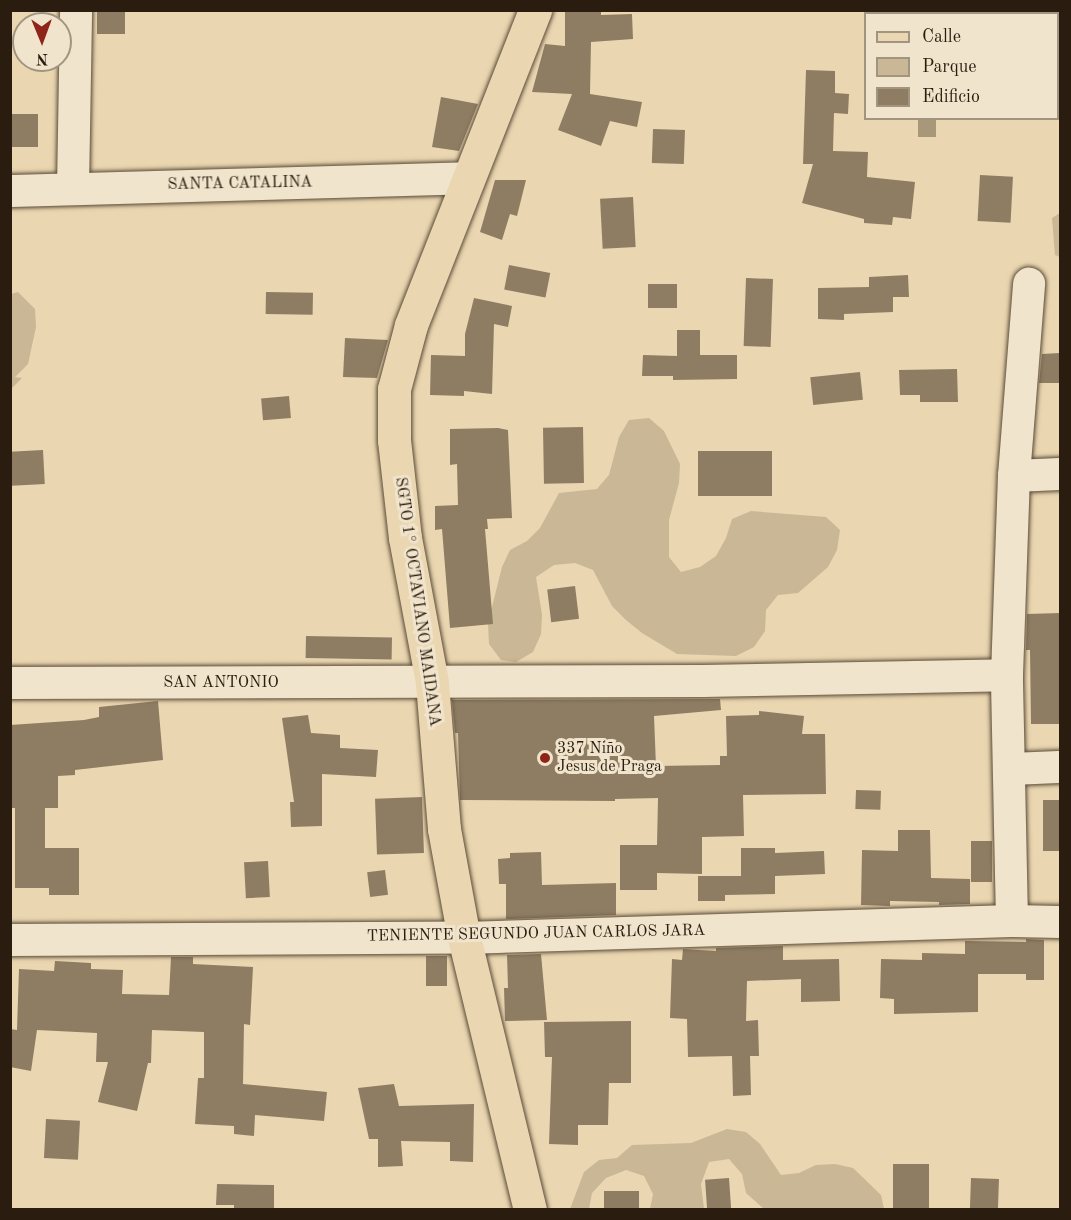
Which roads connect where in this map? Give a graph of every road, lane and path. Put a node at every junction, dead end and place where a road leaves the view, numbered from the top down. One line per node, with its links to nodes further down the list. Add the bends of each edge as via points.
1 (75, 10): 4 (street)
2 (535, 10): 3 (main road, SGTO 1° OCTAVIANO MAIDANA)
3 (469, 178): 4 (street, SANTA CATALINA); 10 (main road, SGTO 1° OCTAVIANO MAIDANA, via 411,325 394,389 394,440 405,538)
4 (73, 188): 5 (street, SANTA CATALINA)
5 (10, 191)
6 (1029, 284): 8 (street)
7 (1060, 474): 8 (street)
8 (1014, 476): 9 (street)
9 (1007, 675): 10 (street, SAN ANTONIO); 13 (street)
10 (432, 682): 11 (street, SAN ANTONIO); 16 (main road, SGTO 1° OCTAVIANO MAIDANA, via 444,829)
11 (10, 683)
12 (1060, 767): 13 (street)
13 (1010, 769): 14 (street)
14 (1012, 921): 15 (street, TENIENTE SEGUNDO JUAN CARLOS JARA); 16 (street, TENIENTE SEGUNDO JUAN CARLOS JARA)
15 (1060, 922)
16 (464, 938): 17 (street, TENIENTE SEGUNDO JUAN CARLOS JARA); 18 (main road, SGTO 1° OCTAVIANO MAIDANA)
17 (10, 940)
18 (530, 1209)

